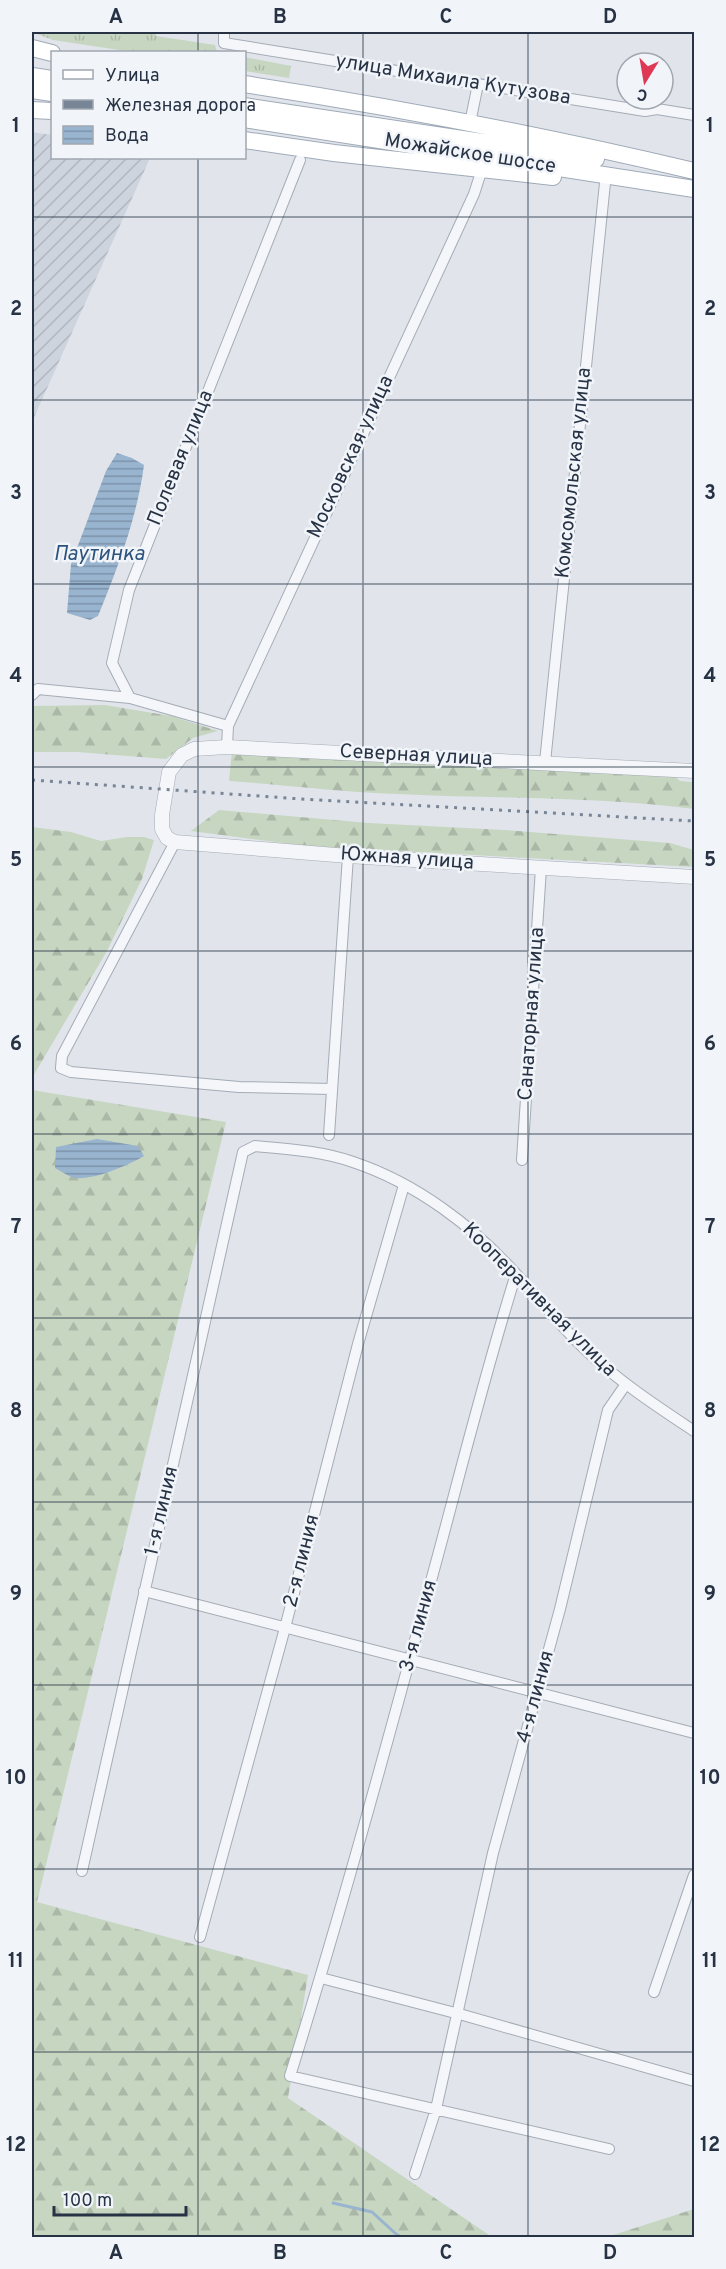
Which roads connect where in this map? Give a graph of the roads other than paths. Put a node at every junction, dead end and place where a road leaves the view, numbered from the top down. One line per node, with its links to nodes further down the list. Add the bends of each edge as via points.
1 (224, 32): 7 (street, улица Михаила Кутузова, via 224,43)
2 (32, 48): 3 (main road)
3 (51, 53)
4 (32, 76): 5 (main road)
5 (51, 79)
6 (246, 84): 15 (main road)
7 (478, 84): 13 (street, улица Михаила Кутузова, via 645,111); 15 (street)
8 (32, 90): 9 (main road)
9 (51, 93)
10 (246, 105): 19 (main road, Можайское шоссе)
11 (32, 110): 12 (main road)
12 (51, 111)
13 (694, 115)
14 (246, 119): 21 (main road, Можайское шоссе)
15 (470, 123): 19 (main road)
16 (246, 140): 18 (main road)
17 (300, 160): 23 (street, Полевая улица, via 129,590 112,663)
18 (482, 169): 20 (main road); 24 (street, Московская улица, via 474,194)
19 (694, 172)
20 (605, 183): 21 (main road); 26 (street, Комсомольская улица)
21 (694, 191)
22 (32, 695): 23 (street, via 38,689)
23 (130, 698): 24 (street)
24 (228, 726): 25 (street, Московская улица)
25 (227, 747): 26 (street, Северная улица); 28 (street, Северная улица, via 195,749 182,755 169,772 162,829)
26 (545, 762): 27 (street, Северная улица)
27 (694, 771)
28 (175, 842): 29 (street, Южная улица); 32 (street, via 62,1056 61,1068 239,1087)
29 (348, 856): 30 (street, Южная улица); 32 (street)
30 (542, 868): 31 (street, Южная улица); 35 (street, Санаторная улица)
31 (694, 877)
32 (332, 1089): 33 (street)
33 (329, 1135)
34 (243, 1152): 36 (street, Кооперативная улица, via 255,1146 327,1154 355,1162); 40 (street, 1-я линия)
35 (522, 1160)
36 (404, 1185): 37 (street, Кооперативная улица, via 451,1214); 41 (street, 2-я линия, via 358,1344)
37 (516, 1274): 38 (street, Кооперативная улица, via 562,1327); 42 (street, 3-я линия)
38 (626, 1384): 39 (street, Кооперативная улица); 43 (street, 4-я линия, via 608,1410)
39 (694, 1431)
40 (144, 1592): 41 (street); 45 (street, 1-я линия)
41 (285, 1628): 42 (street); 47 (street, 2-я линия)
42 (410, 1660): 43 (street); 48 (street, 3-я линия)
43 (538, 1692): 44 (street); 50 (street, 4-я линия, via 493,1853)
44 (694, 1733)
45 (82, 1870)
46 (694, 1875): 49 (street)
47 (200, 1937)
48 (321, 1978): 50 (street); 52 (street, 3-я линия, via 290,2076)
49 (654, 1992)
50 (456, 2013): 51 (street); 52 (street, 4-я линия)
51 (694, 2081)
52 (436, 2109): 53 (street); 54 (street, 4-я линия)
53 (609, 2149)
54 (415, 2174)

